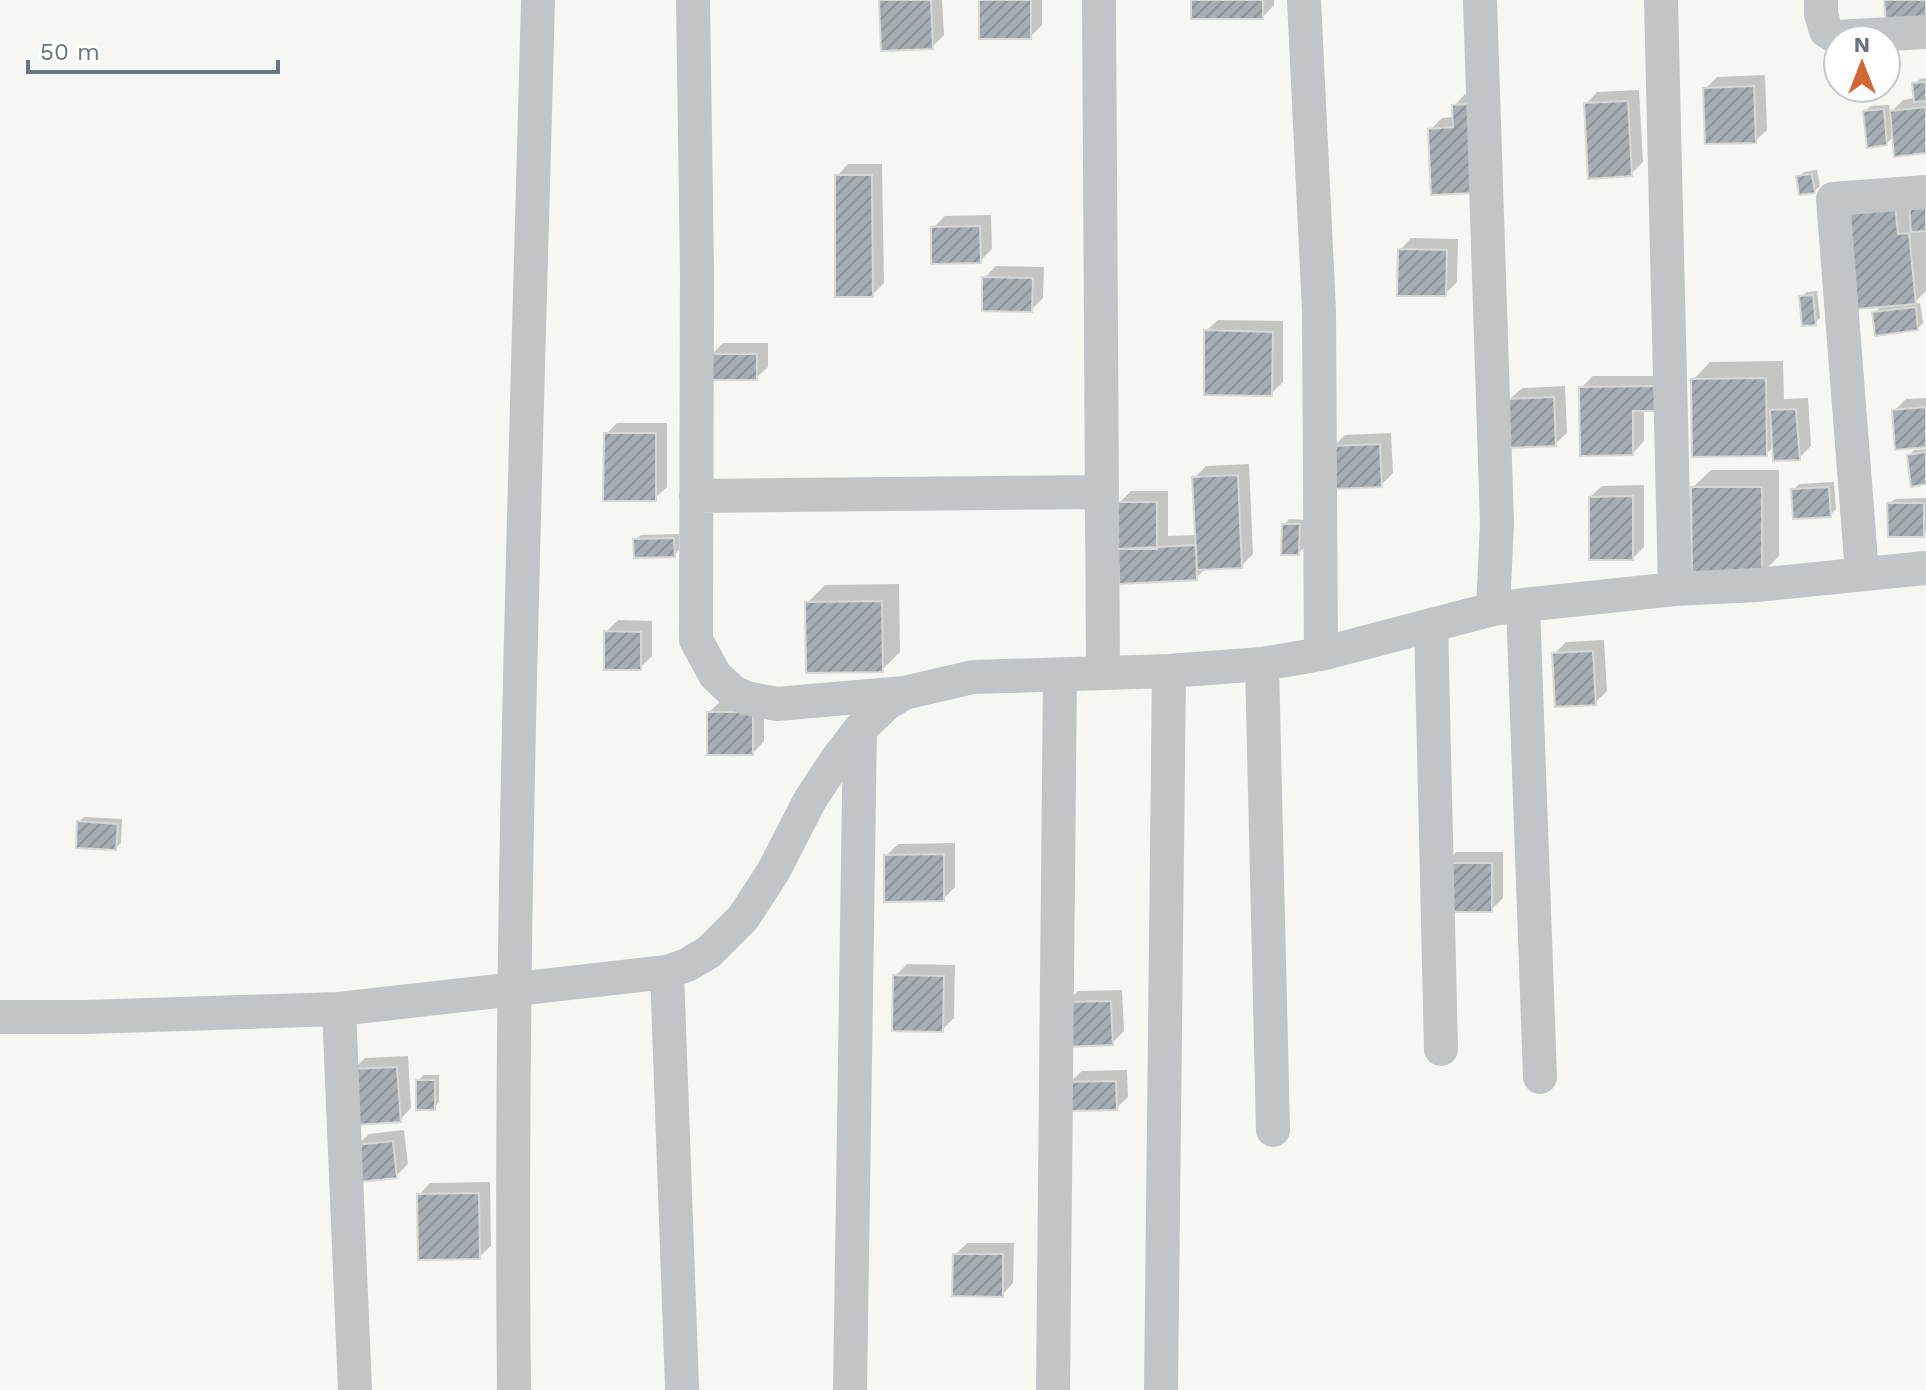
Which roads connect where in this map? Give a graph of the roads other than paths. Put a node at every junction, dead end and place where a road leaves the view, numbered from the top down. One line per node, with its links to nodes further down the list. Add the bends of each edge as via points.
1 (538, 0): 25 (street)
2 (693, 0): 11 (street)
3 (1099, 0): 10 (street)
4 (1304, 0): 17 (street, via 1319,311)
5 (1480, 0): 15 (street, via 1497,523)
6 (1661, 0): 14 (street)
7 (1821, 0): 8 (street, via 1826,31 1836,37)
8 (1926, 32)
9 (1926, 192): 13 (street, via 1833,199)
10 (1101, 492): 11 (street); 20 (street)
11 (696, 496): 22 (street, via 696,640 721,682 746,698 777,704)
12 (1926, 568): 13 (street)
13 (1862, 573): 14 (street)
14 (1675, 589): 15 (street)
15 (1508, 607): 16 (street); 29 (street)
16 (1431, 625): 17 (street); 28 (street)
17 (1321, 654): 18 (street)
18 (1262, 664): 19 (street); 30 (street)
19 (1169, 671): 20 (street); 36 (street)
20 (1103, 672): 21 (street)
21 (1060, 675): 22 (street, via 973,677); 35 (street)
22 (904, 693): 23 (street)
23 (860, 729): 24 (street, via 825,775 743,918 709,952); 34 (street)
24 (667, 972): 25 (street); 31 (street)
25 (513, 990): 26 (street); 33 (street)
26 (339, 1009): 27 (street); 32 (street)
27 (0, 1017)
28 (1441, 1049)
29 (1540, 1077)
30 (1273, 1130)
31 (682, 1387)
32 (355, 1390)
33 (514, 1390)
34 (850, 1390)
35 (1053, 1390)
36 (1161, 1390)

